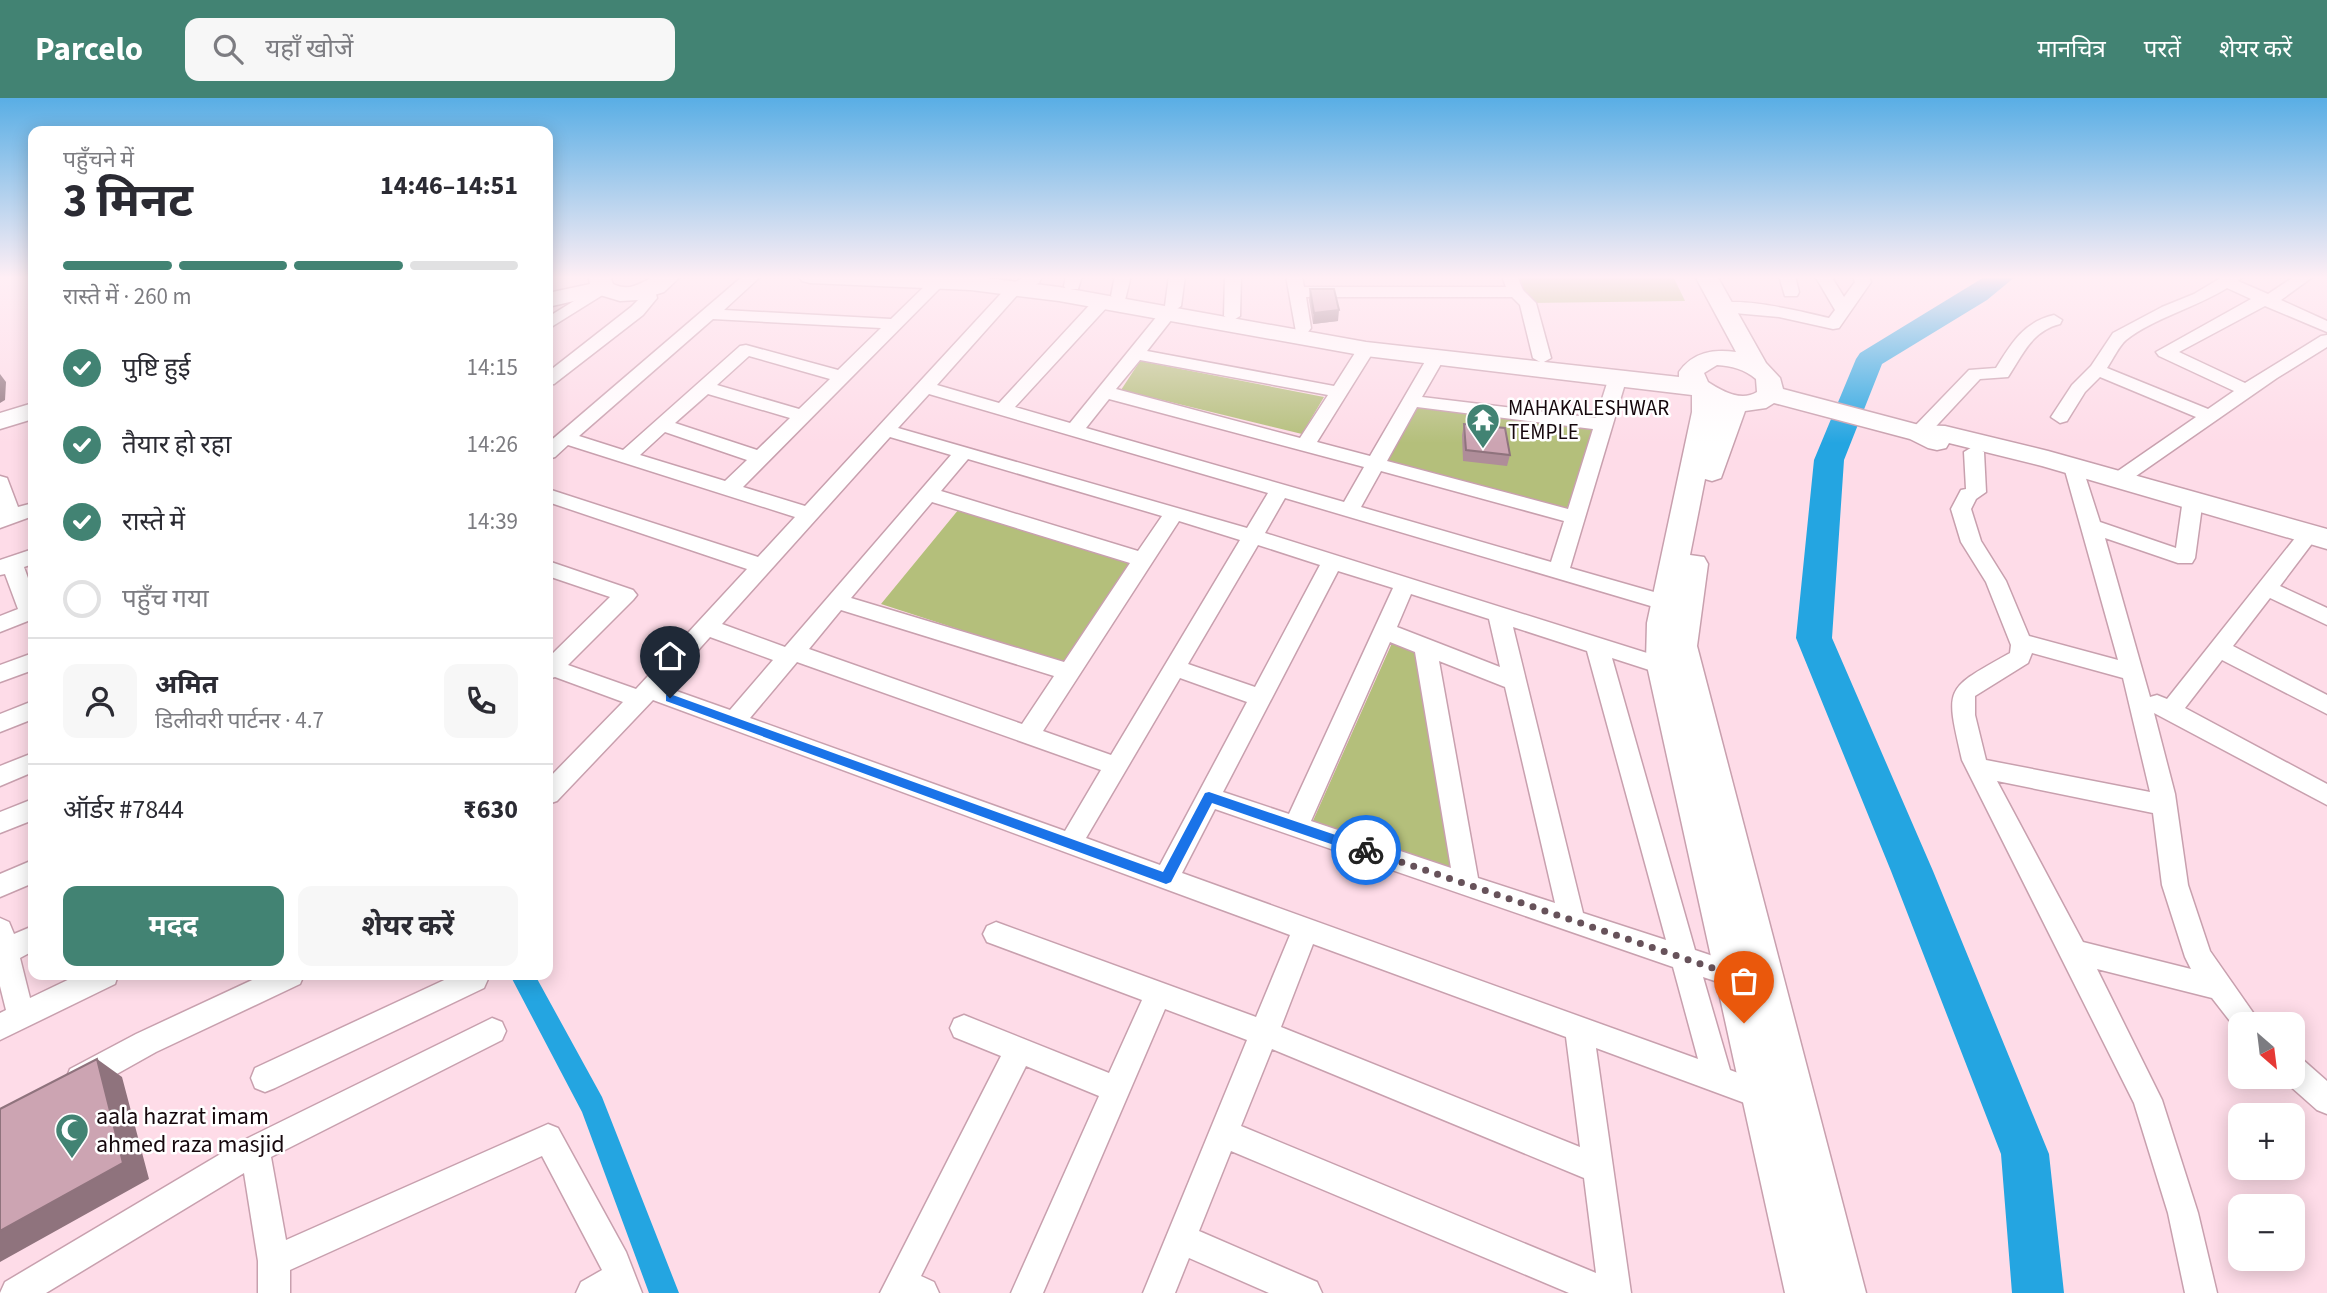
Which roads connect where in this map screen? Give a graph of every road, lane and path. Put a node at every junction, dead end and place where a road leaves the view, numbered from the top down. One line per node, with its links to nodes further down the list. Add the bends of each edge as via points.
1 (610, 332): 24 (street)
2 (688, 332): 45 (street)
3 (887, 332): 26 (street)
4 (973, 332): 29 (street)
5 (1076, 332): 36 (street)
6 (1154, 332): 17 (street)
7 (1280, 332): 16 (street)
8 (1325, 332): 20 (street, via 1416,347)
9 (1535, 332): 20 (street)
10 (1715, 332): 21 (street)
11 (1737, 332): 22 (street)
12 (2030, 332): 44 (street, via 2002,373 1975,374)
13 (2129, 332): 23 (street, via 2119,337)
14 (2205, 332): 25 (street, via 2165,352)
15 (2327, 340): 18 (street)
16 (1366, 349): 19 (street); 33 (street)
17 (1136, 354): 32 (street); 33 (street)
18 (2319, 354): 31 (street)
19 (1436, 357): 27 (street); 35 (street)
20 (1542, 358): 30 (street)
21 (1728, 358): 22 (street); 30 (street, via 1701,362)
22 (1756, 367): 34 (street)
23 (2097, 370): 25 (street); 38 (street)
24 (553, 376)
25 (2169, 376): 31 (street); 39 (street)
26 (842, 377): 28 (street, via 746,350); 37 (street)
27 (1618, 377): 30 (street); 41 (street)
28 (705, 387): 37 (street); 40 (street)
29 (925, 387): 36 (street); 42 (street)
30 (1707, 389): 34 (street, via 1764,400); 81 (street, via 1717,447 1698,542)
31 (2247, 391): 39 (street)
32 (1105, 392): 43 (street); 46 (street)
33 (1338, 392): 46 (street)
34 (1781, 396): 44 (street)
35 (1411, 401): 41 (street); 52 (street)
36 (1003, 409): 43 (street)
37 (803, 416): 51 (street)
38 (2060, 417)
39 (2210, 417): 54 (street)
40 (663, 425): 50 (street); 51 (street)
41 (1603, 425): 65 (street)
42 (886, 430): 48 (street); 64 (street)
43 (1074, 430): 57 (street)
44 (1919, 433): 49 (street); 53 (street, via 1945,434)
45 (565, 438): 47 (street); 50 (street)
46 (1306, 444): 52 (street)
47 (553, 449)
48 (964, 452): 58 (street); 63 (street)
49 (1974, 452): 53 (street, via 2044,468); 88 (street, via 1976,492 1968,495 1961,509 1971,542 1996,581)
50 (626, 457): 56 (street)
51 (761, 457): 56 (street)
52 (1375, 464): 61 (street); 65 (street)
53 (2074, 467): 54 (street); 67 (street)
54 (2119, 479): 60 (street)
55 (0, 482): 66 (street)
56 (729, 489): 64 (street)
57 (1280, 490): 61 (street); 68 (street)
58 (928, 494): 71 (street); 79 (street)
59 (553, 497): 74 (street)
60 (2193, 499): 67 (street, via 2185,558); 69 (street)
61 (1349, 510): 75 (street)
62 (28, 511): 66 (street)
63 (1174, 513): 68 (street); 71 (street)
64 (809, 514): 74 (street)
65 (1575, 517): 75 (street)
66 (6, 519)
67 (2091, 526): 101 (street)
68 (1252, 536): 72 (street); 95 (street)
69 (2318, 536): 78 (street)
70 (28, 558): 73 (street)
71 (1143, 560): 98 (street)
72 (1332, 562): 77 (street); 103 (street)
73 (6, 566): 80 (street)
74 (762, 566): 86 (street)
75 (1559, 571): 81 (street)
76 (553, 574): 94 (street, via 626,595)
77 (1405, 585): 83 (street); 87 (street)
78 (2267, 588): 84 (street); 91 (street)
79 (837, 601): 92 (street); 98 (street)
80 (28, 605)
81 (1677, 606): 97 (street, via 1682,646)
82 (28, 614): 85 (street)
83 (1499, 615): 89 (street); 100 (street)
84 (2327, 617)
85 (0, 624)
86 (706, 626): 92 (street); 102 (street)
87 (1384, 631): 90 (street); 120 (street)
88 (2021, 642): 101 (street); 112 (street, via 2020,657 1964,693 1963,715)
89 (1597, 646): 97 (street); 132 (street)
90 (1424, 647): 100 (street); 124 (street)
91 (2219, 649): 104 (street); 105 (street)
92 (791, 654): 107 (street); 109 (street)
93 (28, 663): 99 (street)
94 (553, 664)
95 (1175, 668): 103 (street); 111 (street)
96 (553, 669): 102 (street)
97 (1676, 671): 133 (street); 153 (street)
98 (1069, 672): 109 (street)
99 (0, 674)
100 (1515, 682): 126 (street)
101 (2135, 683): 105 (street); 117 (street)
102 (644, 695): 107 (street); 114 (street)
103 (1261, 698): 116 (street)
104 (2327, 705)
105 (2170, 711): 115 (street)
106 (28, 712): 108 (street)
107 (734, 721): 121 (street)
108 (0, 723)
109 (1028, 734): 111 (street)
110 (28, 764): 113 (street)
111 (1116, 766): 121 (street)
112 (1979, 768): 117 (street); 131 (street)
113 (0, 776)
114 (553, 789)
115 (2327, 796)
116 (1209, 797): 120 (street); 123 (street)
117 (2164, 805): 137 (street, via 2175,885 2198,957)
118 (28, 810): 119 (street)
119 (0, 823)
120 (1296, 827): 124 (street)
121 (1070, 844): 123 (street)
122 (28, 873): 125 (street)
123 (1166, 878): 127 (street)
124 (1468, 885): 126 (street)
125 (0, 886)
126 (1572, 920): 132 (street)
127 (1306, 929): 142 (street); 144 (street)
128 (996, 934): 138 (street)
129 (28, 939): 130 (street)
130 (3, 941): 140 (street)
131 (2074, 951): 137 (street); 171 (street, via 2148,1100 2183,1213)
132 (1686, 960): 133 (street); 147 (street)
133 (1733, 975): 151 (street)
134 (95, 980): 140 (street)
135 (279, 980): 149 (street, via 146,1043)
136 (472, 980): 146 (street)
137 (2221, 988): 139 (street)
138 (1158, 994): 144 (street); 150 (street)
139 (2238, 1012)
140 (11, 1022)
141 (964, 1028): 145 (street)
142 (1579, 1029): 147 (street); 156 (street)
143 (492, 1031): 155 (street)
144 (1264, 1033): 154 (street); 156 (street)
145 (1019, 1050): 150 (street); 160 (street)
146 (265, 1077)
147 (1718, 1079): 151 (street)
148 (2305, 1080): 152 (street)
149 (61, 1090)
150 (1116, 1090): 164 (street)
151 (1760, 1095): 153 (street); 169 (street)
152 (2326, 1098)
153 (1798, 1108): 170 (street)
154 (1223, 1133): 157 (street); 167 (street)
155 (255, 1150): 158 (street); 161 (street)
156 (1598, 1170): 168 (street)
157 (1181, 1239): 165 (street); 166 (street)
158 (274, 1261): 159 (street, via 548,1138); 162 (street)
159 (623, 1285): 163 (street)
160 (907, 1290)
161 (16, 1293)
162 (274, 1293)
163 (592, 1293)
164 (1027, 1293)
165 (1159, 1293)
166 (1306, 1293)
167 (1606, 1293)
168 (1615, 1293)
169 (1807, 1293)
170 (1844, 1293)
171 (2201, 1293)

